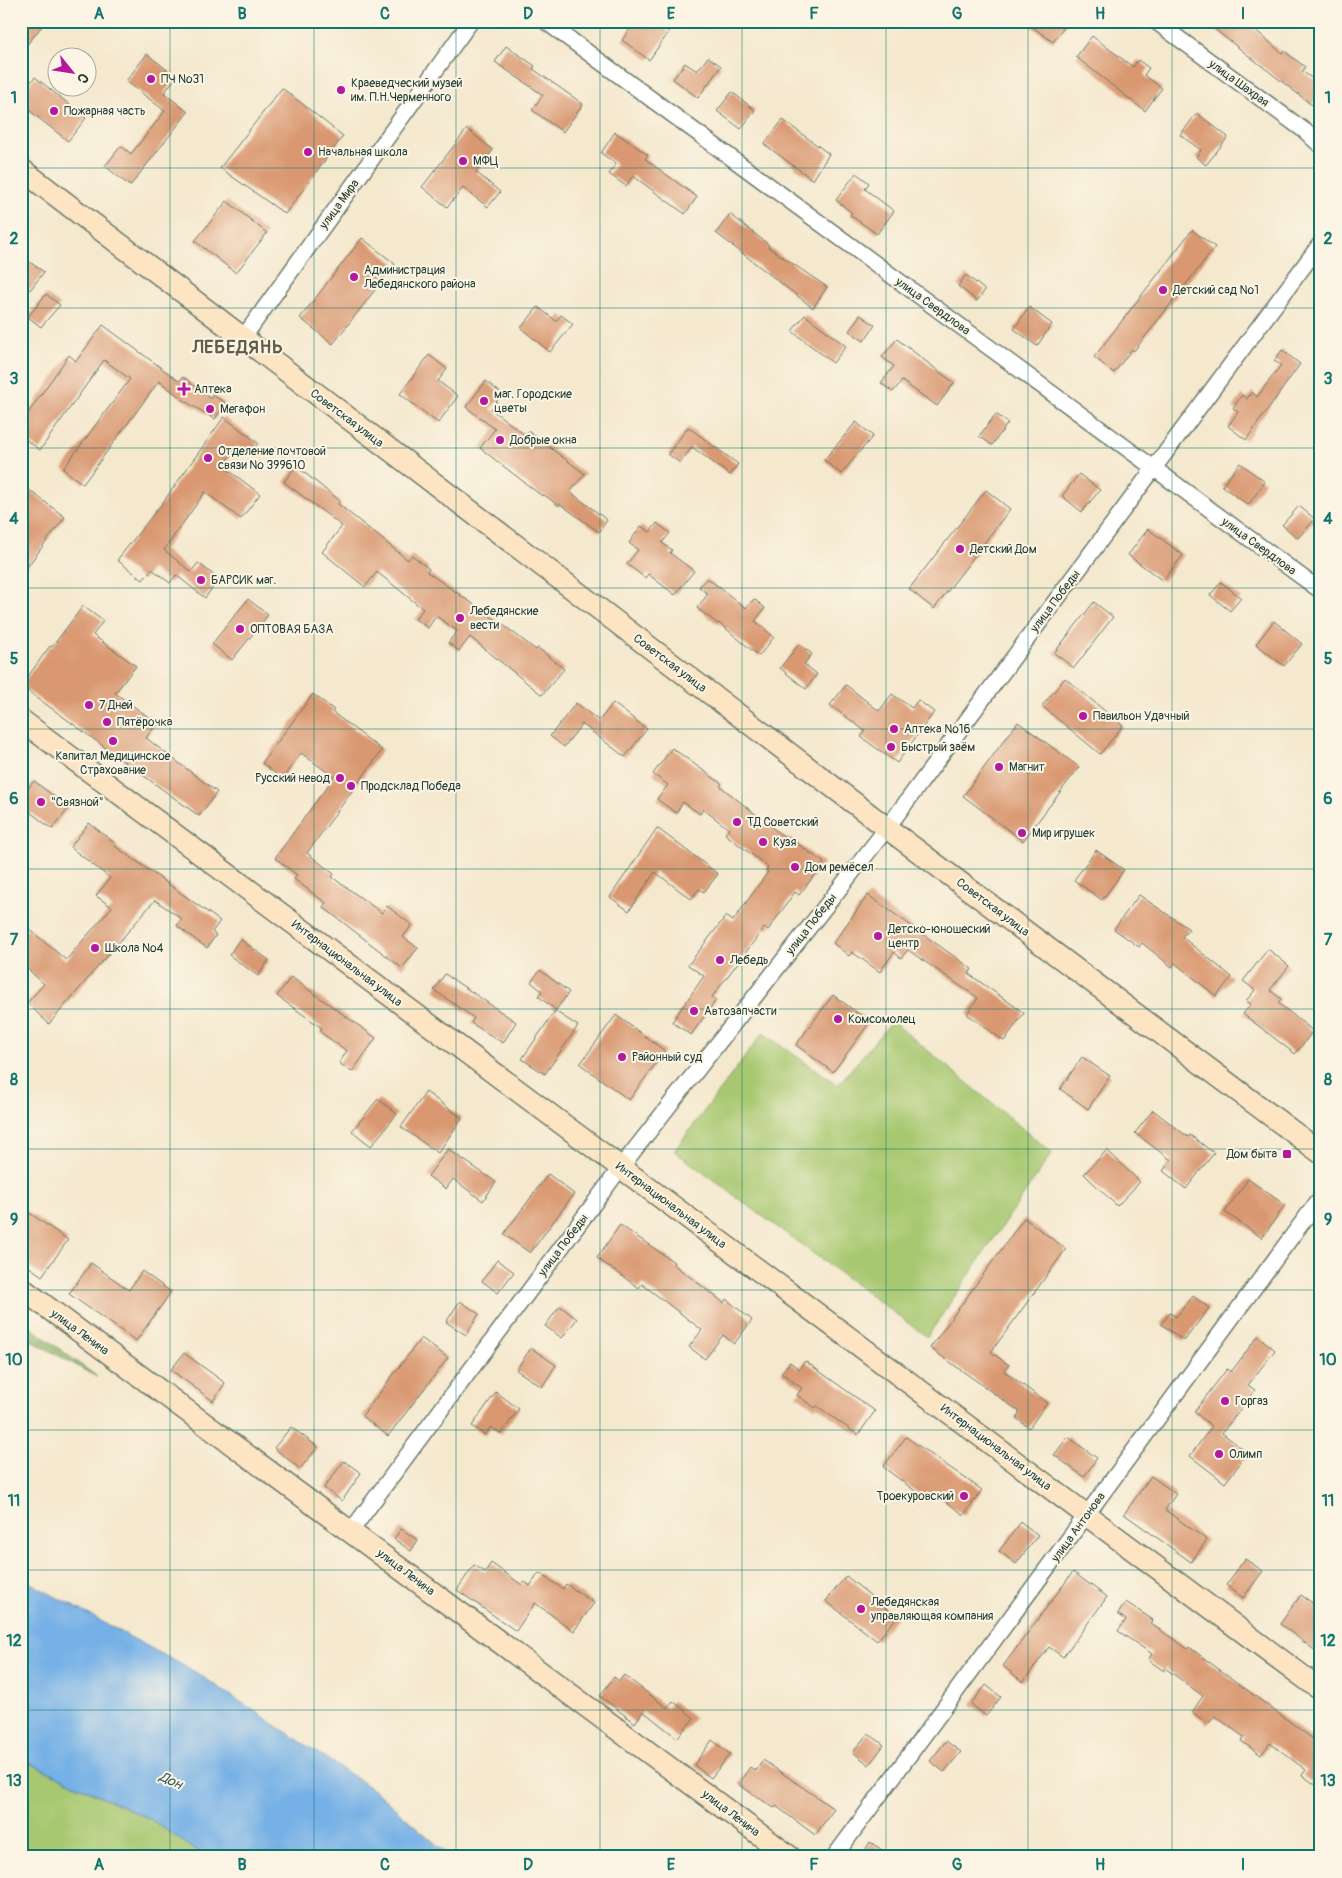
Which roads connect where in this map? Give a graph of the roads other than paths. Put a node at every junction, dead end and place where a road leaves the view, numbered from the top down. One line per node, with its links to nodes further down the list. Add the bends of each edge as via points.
1 (471, 21): 7 (street, улица Мира)
2 (545, 21): 8 (street, улица Свердлова)
3 (1155, 21): 4 (street, улица Шахрая)
4 (1321, 146)
5 (21, 169): 7 (main road, Советская улица)
6 (1321, 243): 8 (street, улица Победы)
7 (243, 338): 11 (main road, Советская улица)
8 (1154, 469): 9 (street, улица Свердлова); 11 (street, улица Победы)
9 (1321, 591)
10 (21, 720): 13 (main road, Интернациональная улица)
11 (887, 828): 12 (main road, Советская улица); 13 (street, улица Победы)
12 (1321, 1153)
13 (620, 1167): 16 (main road, Интернациональная улица); 17 (street, улица Победы)
14 (1321, 1197): 16 (street, улица Антонова)
15 (21, 1288): 17 (main road, улица Ленина)
16 (1087, 1516): 18 (main road, Интернациональная улица); 20 (street, улица Антонова)
17 (351, 1531): 19 (main road, улица Ленина)
18 (1321, 1690)
19 (790, 1857)
20 (834, 1857)

